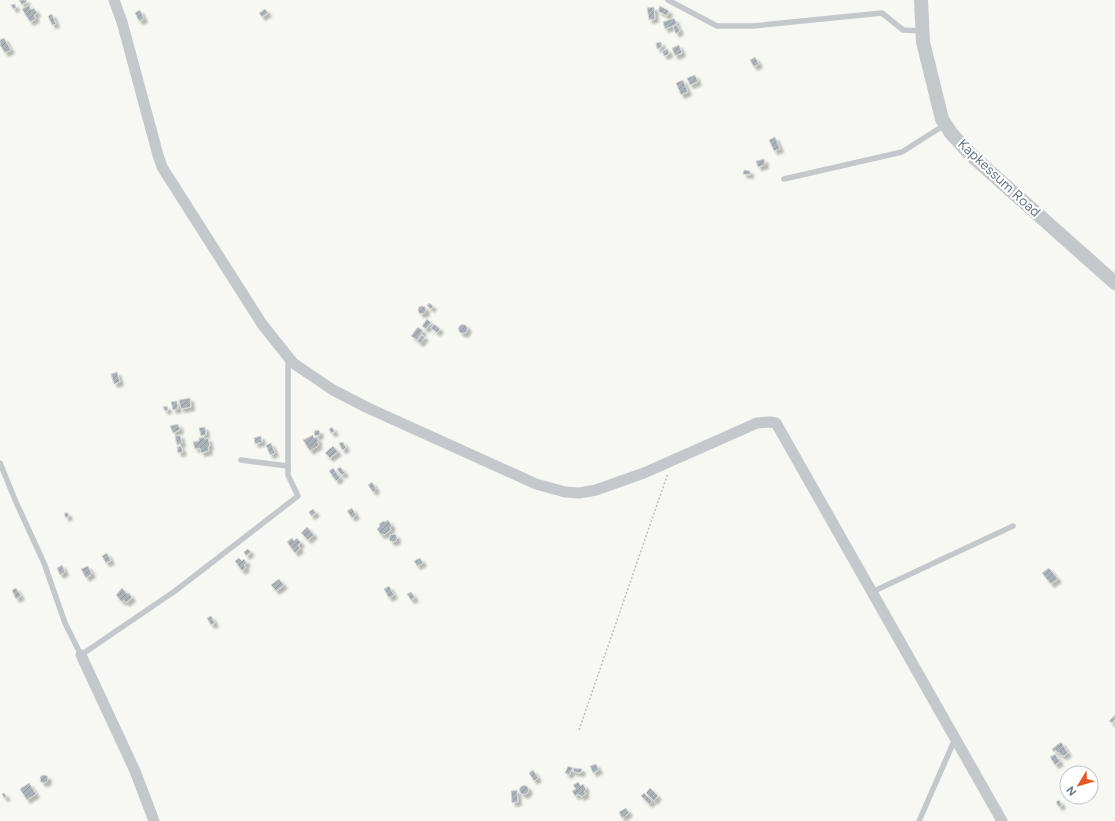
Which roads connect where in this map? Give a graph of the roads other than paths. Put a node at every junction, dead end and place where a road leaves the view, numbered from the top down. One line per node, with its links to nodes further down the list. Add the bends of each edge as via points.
1 (114, 0): 8 (street, via 162,167 262,324)
2 (668, 0): 4 (lane, via 717,26 753,26 882,13 904,30)
3 (921, 0): 4 (street, Kapkessum Road)
4 (923, 31): 5 (street, Kapkessum Road, via 937,100)
5 (946, 124): 6 (lane, via 902,152); 7 (street, Kapkessum Road, via 971,155)
6 (784, 179)
7 (1115, 283)
8 (288, 357): 11 (lane); 13 (street, via 303,371 368,408 536,484 565,492 596,490 644,473 757,423 776,424)
9 (241, 460): 11 (lane)
10 (0, 463): 14 (lane)
11 (288, 466): 14 (lane, via 288,475 298,496 175,590)
12 (1013, 526): 13 (lane)
13 (872, 592): 15 (street)
14 (81, 656): 16 (street, via 135,771)
15 (955, 738): 17 (lane); 18 (street)
16 (154, 821)
17 (919, 821)
18 (1002, 821)

